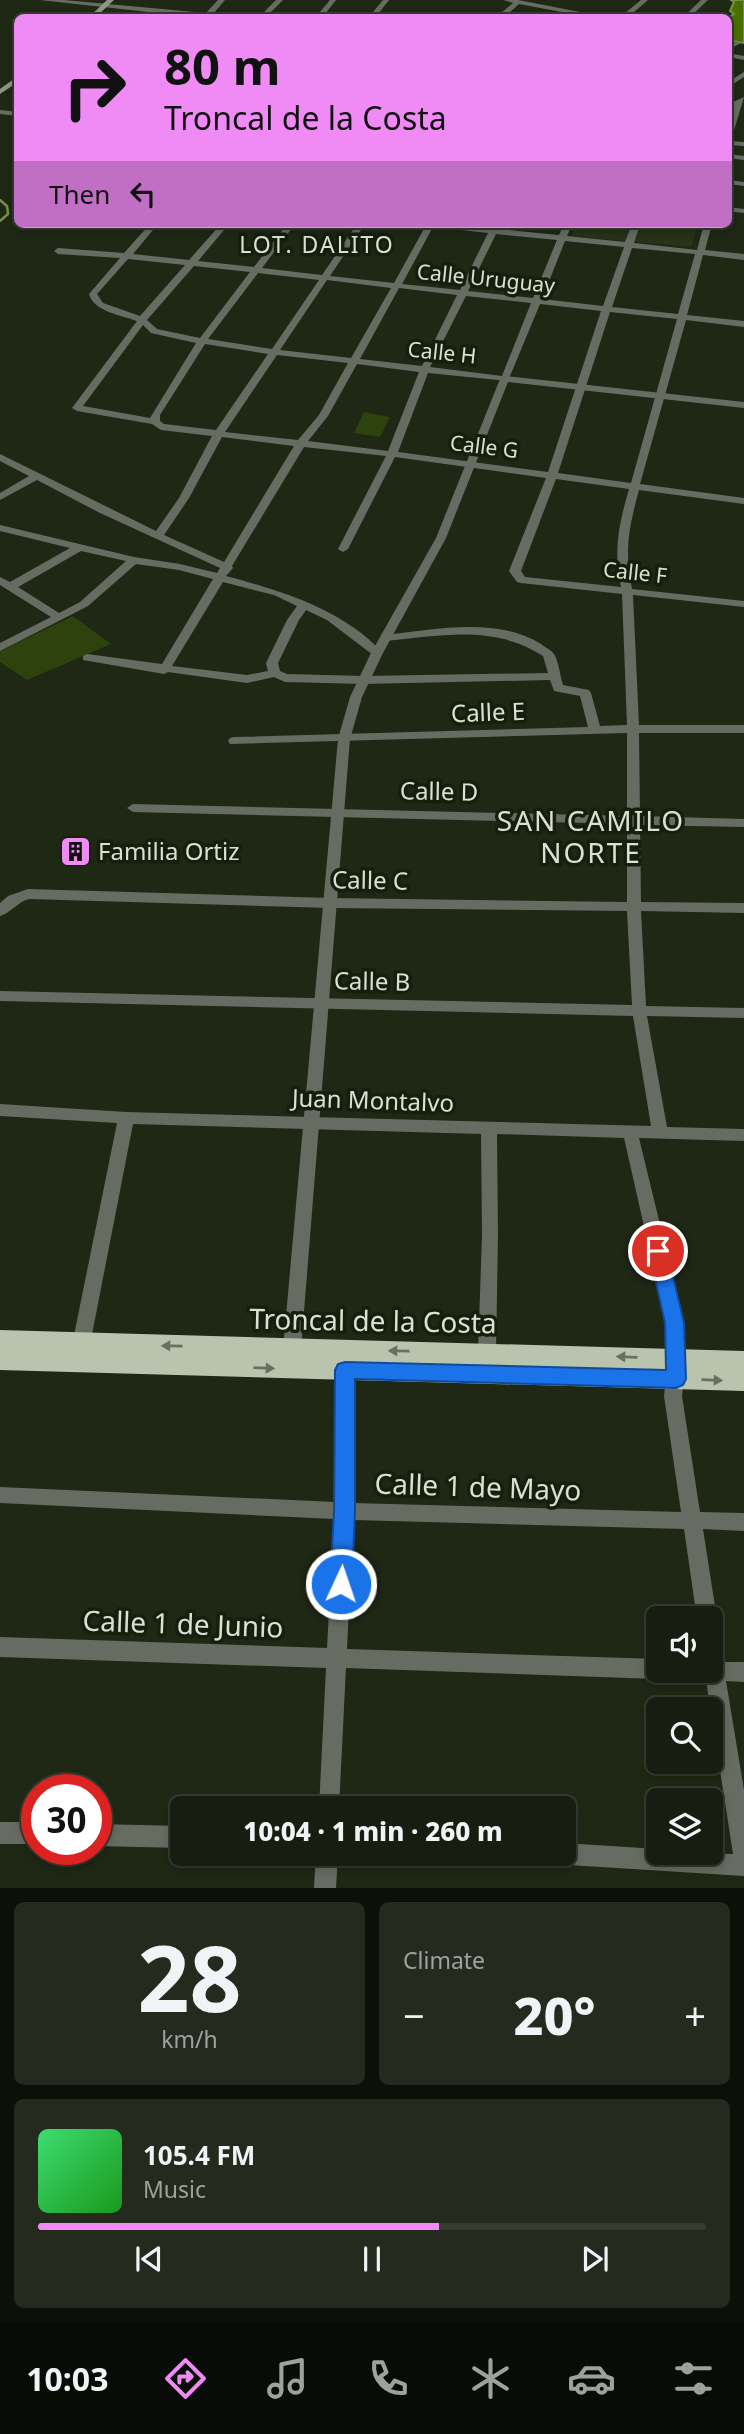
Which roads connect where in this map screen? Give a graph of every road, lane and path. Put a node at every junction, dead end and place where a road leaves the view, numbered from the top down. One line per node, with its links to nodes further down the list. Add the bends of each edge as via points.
1 (43, 0): 12 (street)
2 (168, 0): 14 (street)
3 (222, 0): 18 (street)
4 (280, 0): 19 (street)
5 (333, 0): 20 (street)
6 (386, 0): 21 (street)
7 (506, 0): 10 (street)
8 (645, 0): 25 (street)
9 (691, 0): 11 (street)
10 (519, 1): 15 (street); 22 (street)
11 (704, 1): 26 (street)
12 (108, 3): 14 (street)
13 (575, 5): 15 (street)
14 (156, 11): 16 (street); 17 (street)
15 (567, 11): 23 (street); 24 (street)
16 (153, 14)
17 (186, 14)
18 (208, 14)
19 (265, 14)
20 (321, 14)
21 (375, 14)
22 (503, 14)
23 (563, 14)
24 (585, 14)
25 (627, 14)
26 (689, 14)
27 (738, 43): 28 (street)
28 (732, 46)
29 (14, 81): 30 (main road)
30 (0, 92)
31 (744, 99): 32 (street, via 737,102)
32 (732, 121)
33 (151, 228): 46 (street)
34 (222, 228): 48 (street)
35 (288, 228): 49 (street)
36 (358, 228): 50 (street)
37 (427, 228): 51 (street)
38 (496, 228): 42 (street); 52 (street)
39 (566, 228): 42 (street)
40 (635, 228): 43 (street)
41 (707, 228): 45 (street)
42 (562, 239): 43 (street); 53 (street)
43 (630, 246): 45 (street); 54 (street)
44 (58, 251): 46 (street, Calle Uruguay)
45 (699, 252): 47 (street); 55 (street)
46 (129, 256): 48 (street, Calle Uruguay); 56 (street, Calle H, via 93,294 100,305)
47 (744, 257)
48 (193, 263): 49 (street, Calle Uruguay); 56 (street)
49 (254, 271): 50 (street, Calle Uruguay); 58 (street)
50 (323, 279): 51 (street, Calle Uruguay); 59 (street)
51 (396, 287): 52 (street, Calle Uruguay); 60 (street)
52 (462, 294): 53 (street, Calle Uruguay); 61 (street)
53 (537, 302): 54 (street, Calle Uruguay); 62 (street)
54 (606, 309): 55 (street, Calle Uruguay); 63 (street)
55 (680, 317): 57 (street, Calle Uruguay); 64 (street)
56 (142, 320): 58 (street, Calle H, via 160,333); 66 (street, Calle G, via 78,408)
57 (744, 324)
58 (202, 341): 59 (street, Calle H); 66 (street, via 155,415)
59 (276, 352): 60 (street, Calle H); 67 (street)
60 (355, 362): 61 (street, Calle H); 68 (street)
61 (424, 371): 62 (street, Calle H); 69 (street)
62 (505, 379): 63 (street, Calle H); 71 (street)
63 (579, 387): 64 (street, Calle H); 72 (street)
64 (660, 396): 65 (street, Calle H); 74 (street)
65 (744, 405)
66 (155, 422): 67 (street, Calle G)
67 (219, 433): 68 (street, Calle G); 78 (street)
68 (301, 443): 69 (street, Calle G); 82 (street)
69 (392, 454): 71 (street, Calle G); 80 (street)
70 (0, 457): 73 (street)
71 (469, 465): 72 (street, Calle G); 88 (street, via 441,538)
72 (552, 475): 74 (street, Calle G); 84 (street, Calle F, via 515,571 521,580)
73 (37, 476): 75 (street); 78 (street)
74 (636, 485): 76 (street, Calle G); 84 (street, via 623,528)
75 (0, 497)
76 (744, 501)
77 (0, 528): 79 (street)
78 (159, 534): 82 (street)
79 (80, 547): 81 (street); 83 (street)
80 (344, 549)
81 (134, 560): 82 (street); 87 (street)
82 (225, 573): 86 (street); 92 (street)
83 (5, 584): 87 (street)
84 (627, 592): 85 (street, Calle F); 97 (street)
85 (744, 604)
86 (304, 605): 90 (street, via 336,621); 93 (street, via 272,663)
87 (61, 618): 89 (street)
88 (385, 638): 90 (street); 94 (street, via 500,632 527,640 547,653)
89 (0, 648)
90 (377, 653): 95 (street)
91 (87, 658): 92 (street)
92 (164, 670): 93 (street, via 247,679)
93 (275, 673): 95 (street, via 291,679)
94 (554, 676): 95 (street); 99 (street, via 558,688 585,693)
95 (364, 680): 100 (street)
96 (744, 714): 98 (street)
97 (633, 729): 98 (street, Calle E); 99 (street, Calle E); 104 (street)
98 (743, 729)
99 (595, 731): 100 (street, Calle E)
100 (344, 739): 101 (street, Calle E); 103 (street)
101 (234, 741)
102 (133, 808): 103 (street, Calle D)
103 (336, 813): 104 (street, Calle D); 106 (street)
104 (636, 819): 105 (street, Calle D); 107 (street)
105 (744, 823)
106 (330, 903): 107 (street, Calle C); 109 (street, Calle C, via 28,894 13,899); 111 (street)
107 (635, 906): 108 (street, Calle C); 112 (street)
108 (744, 908)
109 (0, 911)
110 (0, 996): 111 (street, Calle B)
111 (320, 1004): 112 (street, Calle B); 116 (street)
112 (639, 1010): 113 (street, Calle B); 119 (street)
113 (744, 1013)
114 (0, 1110): 115 (street, Juan Montalvo)
115 (126, 1118): 116 (street, Juan Montalvo); 123 (street)
116 (311, 1121): 117 (street, Juan Montalvo); 122 (street)
117 (489, 1127): 118 (street, Juan Montalvo); 124 (street)
118 (630, 1131): 119 (street, Juan Montalvo); 127 (street, via 675,1323)
119 (660, 1132): 120 (street, Juan Montalvo)
120 (744, 1135)
121 (0, 1340): 123 (highway, Troncal de la Costa)
122 (292, 1349): 123 (highway, Troncal de la Costa, one-way to 123); 124 (highway, Troncal de la Costa, one-way to 122)
123 (79, 1353): 125 (highway, Troncal de la Costa); 128 (highway, Troncal de la Costa, one-way to 128)
124 (487, 1353): 127 (highway, Troncal de la Costa, one-way to 124)
125 (0, 1360)
126 (744, 1361): 127 (highway, Troncal de la Costa)
127 (676, 1369): 128 (highway, Troncal de la Costa); 129 (highway, Troncal de la Costa, one-way to 129); 132 (street, via 673,1396)
128 (345, 1370): 131 (street)
129 (744, 1381)
130 (0, 1495): 131 (street, Calle 1 de Mayo)
131 (344, 1511): 132 (street, Calle 1 de Mayo); 136 (street)
132 (693, 1521): 133 (street, Calle 1 de Mayo); 134 (street)
133 (744, 1522)
134 (705, 1606)
135 (0, 1647): 136 (street, Calle 1 de Junio)
136 (337, 1657): 137 (street, Calle 1 de Junio); 141 (street)
137 (646, 1670)
138 (723, 1671): 139 (street)
139 (744, 1672)
140 (712, 1683): 147 (street)
141 (330, 1796)
142 (0, 1833): 143 (street)
143 (21, 1833)
144 (112, 1835): 145 (street)
145 (170, 1837)
146 (576, 1854): 148 (street)
147 (744, 1855)
148 (744, 1865)
149 (326, 1866): 150 (street)
150 (325, 1888)

